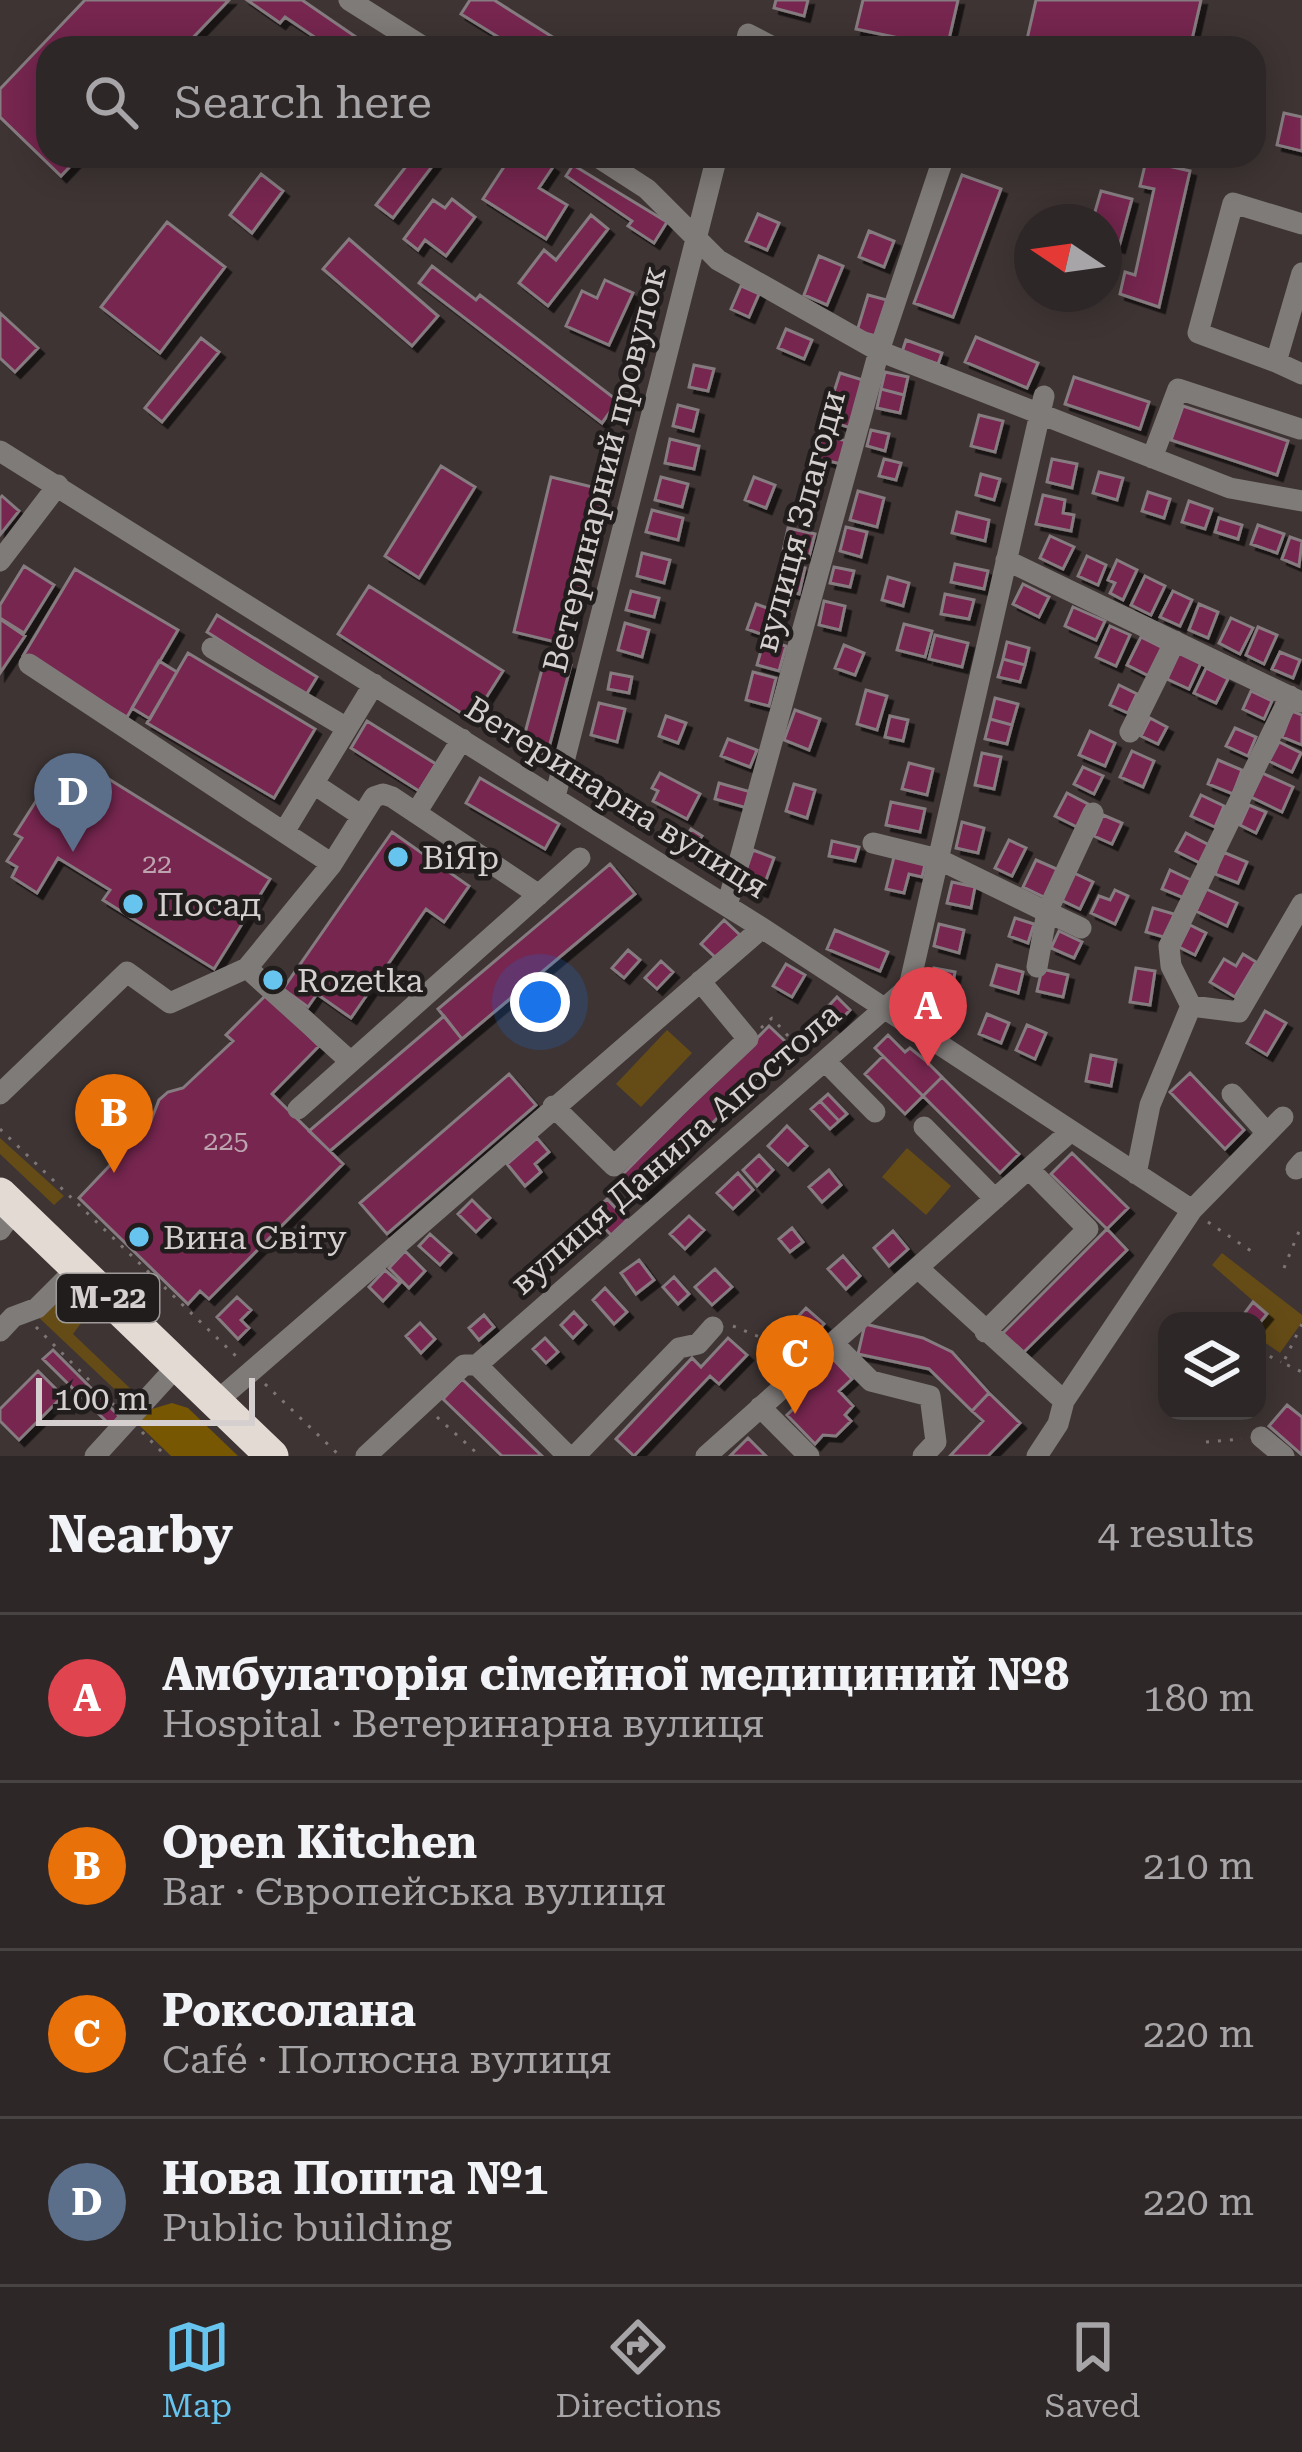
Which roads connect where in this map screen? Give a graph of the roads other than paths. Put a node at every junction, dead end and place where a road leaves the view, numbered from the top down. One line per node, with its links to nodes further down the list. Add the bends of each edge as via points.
1 (349, 0): 2 (street)
2 (406, 36)
3 (615, 168): 7 (street)
4 (714, 168): 7 (street, Ветеринарний провулок)
5 (940, 168): 9 (street, вулиця Злагоди)
6 (1302, 224): 10 (street, via 1233,203 1198,332)
7 (696, 238): 9 (street, via 718,260); 29 (street, Ветеринарний провулок)
8 (1302, 273): 10 (street)
9 (879, 351): 12 (street); 40 (street, вулиця Злагоди)
10 (1276, 362): 11 (street)
11 (1302, 374)
12 (1042, 405): 15 (street); 18 (street, вулиця Данила Апостола)
13 (1300, 429): 15 (street, via 1178,389)
14 (0, 451): 16 (street, Ветеринарна вулиця)
15 (1152, 458): 17 (street, via 1230,488)
16 (58, 485): 19 (street); 23 (street, Ветеринарна вулиця)
17 (1302, 501)
18 (1006, 560): 20 (street); 36 (street, вулиця Данила Апостола)
19 (0, 561)
20 (1175, 641): 24 (street); 26 (street)
21 (212, 648): 25 (street)
22 (28, 664): 33 (street)
23 (374, 684): 25 (street); 27 (street, Ветеринарна вулиця)
24 (1296, 699): 47 (street, via 1169,946)
25 (347, 728): 28 (street)
26 (1130, 732)
27 (462, 739): 29 (street, Ветеринарна вулиця); 30 (street)
28 (314, 784): 32 (street); 33 (street)
29 (555, 797): 40 (street, Ветеринарна вулиця)
30 (416, 813): 32 (street, via 382,794); 38 (street)
31 (1093, 813): 41 (street)
32 (362, 816): 37 (street)
33 (284, 832): 37 (street)
34 (873, 842): 36 (street)
35 (580, 858): 38 (street)
36 (938, 859): 41 (street); 48 (street, вулиця Данила Апостола, via 909,987)
37 (332, 864): 45 (street)
38 (539, 895): 49 (street)
39 (1302, 904): 47 (street, via 1238,1012)
40 (727, 906): 42 (street, Ветеринарна вулиця)
41 (1047, 912): 43 (street); 44 (street)
42 (762, 928): 46 (street); 48 (street, Ветеринарна вулиця)
43 (1081, 928)
44 (1037, 967)
45 (247, 968): 49 (street); 51 (street, via 170,1003 127,972)
46 (700, 981): 53 (street); 53 (street, via 748,1039 614,1166)
47 (1191, 1006): 59 (street, via 1154,1092)
48 (885, 1009): 50 (street, вулиця Данила Апостола); 57 (street, Ветеринарна вулиця)
49 (351, 1062): 54 (street)
50 (821, 1065): 55 (street); 70 (street, вулиця Данила Апостола)
51 (3, 1092)
52 (1232, 1094): 61 (street, via 1275,1125)
53 (554, 1106): 72 (street)
54 (298, 1109)
55 (875, 1112)
56 (924, 1127): 60 (street)
57 (1071, 1131): 58 (street); 59 (street, Ветеринарна вулиця)
58 (1029, 1168): 60 (street); 67 (street, via 1088,1229)
59 (1136, 1174): 61 (street, Ветеринарна вулиця)
60 (995, 1199): 64 (street)
61 (1192, 1210): 71 (street)
62 (5, 1211): 63 (highway, М-22)
63 (76, 1268): 66 (street, via 37,1308); 69 (highway, М-22)
64 (919, 1269): 67 (street); 68 (street)
65 (713, 1328): 78 (street, via 698,1344 679,1348)
66 (0, 1330)
67 (985, 1332): 71 (street)
68 (834, 1344): 73 (street); 81 (street, via 871,1381 930,1396 936,1442)
69 (178, 1365): 72 (highway, М-22); 75 (street)
70 (477, 1365): 77 (street, вулиця Данила Апостола, via 464,1365); 78 (street)
71 (1064, 1401): 82 (street)
72 (216, 1402): 76 (highway, М-22)
73 (760, 1407): 79 (street); 80 (street)
74 (1262, 1437): 83 (street)
75 (95, 1456)
76 (272, 1456)
77 (366, 1456)
78 (572, 1456)
79 (706, 1456)
80 (809, 1456)
81 (922, 1456)
82 (1037, 1456)
83 (1284, 1456)

